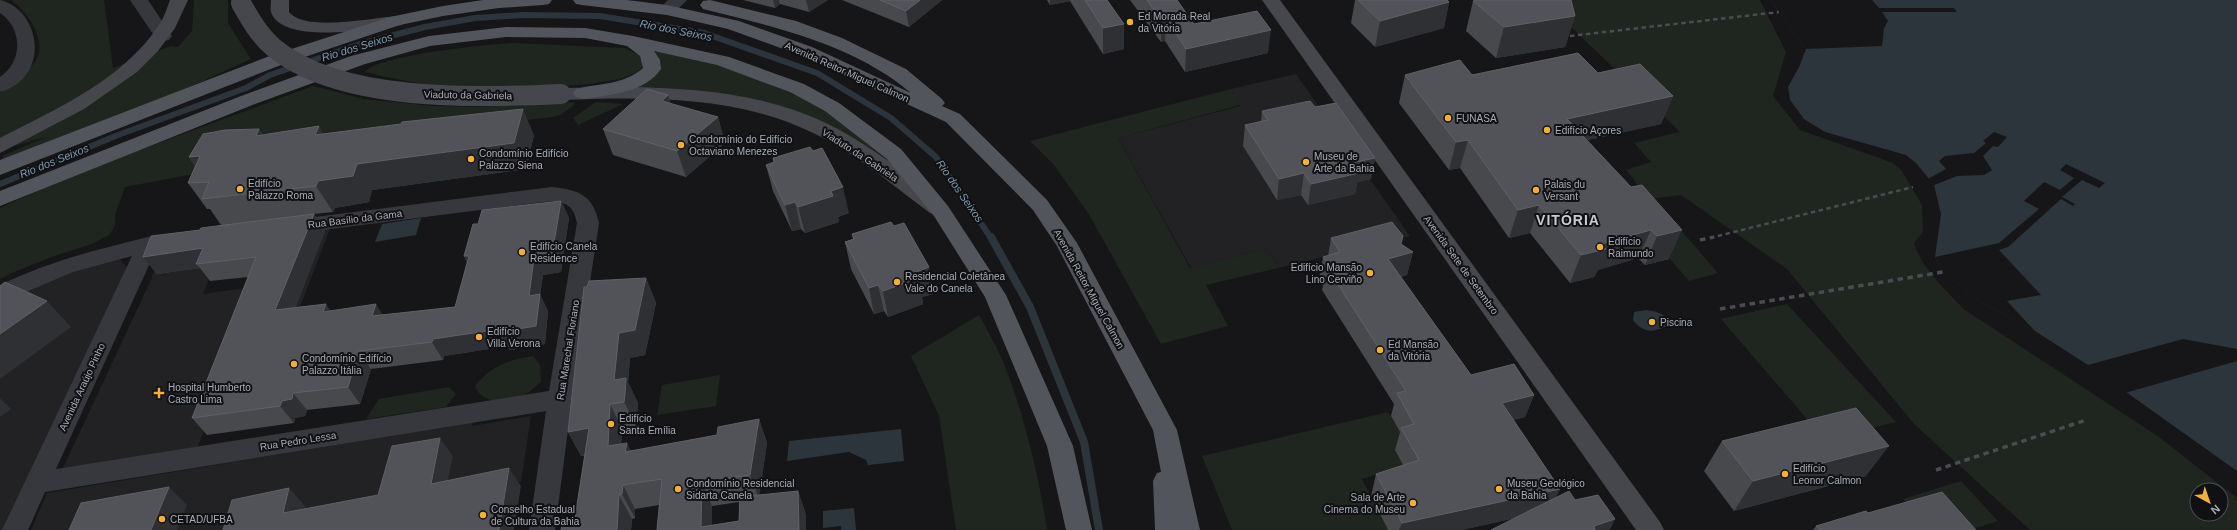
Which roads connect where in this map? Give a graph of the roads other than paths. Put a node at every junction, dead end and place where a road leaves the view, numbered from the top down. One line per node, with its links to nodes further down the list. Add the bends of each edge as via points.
1 (139, 0): 13 (street)
2 (179, 0): 13 (main road, via 175,16)
3 (280, 0): 12 (main road, via 280,12 288,21 302,26 329,27)
4 (466, 0): 12 (main road)
5 (543, 0): 12 (main road, via 499,3)
6 (582, 0): 11 (main road, Avenida Reitor Miguel Calmon)
7 (684, 0): 17 (main road, via 790,24 836,42 899,73)
8 (1271, 0): 35 (main road, Avenida Sete de Setembro)
9 (241, 1): 16 (main road, Viaduto da Gabriela, bridge, via 260,33 279,52 298,64 326,75 398,92 440,97 488,98)
10 (0, 5): 15 (street, via 12,11 22,26 27,45 24,60 15,74)
11 (672, 5): 17 (main road, Avenida Reitor Miguel Calmon, via 806,51)
12 (396, 21): 19 (main road, via 274,61)
13 (163, 36): 18 (main road, via 144,56 87,98)
14 (633, 41): 16 (main road, via 647,52 652,61 652,69 646,76 618,87); 21 (main road, via 585,33 506,32 429,41 392,50 248,100); 22 (main road, via 722,62 760,74 797,88 832,107 894,154)
15 (0, 86)
16 (583, 93): 22 (main road, Viaduto da Gabriela, via 701,96 781,113 816,126 846,143)
17 (953, 118): 28 (main road, Avenida Reitor Miguel Calmon, via 1040,205 1066,243)
18 (0, 146)
19 (0, 168)
20 (552, 194): 23 (street, Rua Basílio da Gama); 27 (street, Rua Marechal Floriano, via 569,196 581,202 587,211 588,222)
21 (0, 199)
22 (941, 211): 32 (main road, via 996,295 1060,446)
23 (275, 229)
24 (196, 238): 25 (street)
25 (148, 244): 26 (street, via 75,262); 29 (street, Avenida Araújo Pinho)
26 (0, 295)
27 (560, 399): 29 (street, Rua Pedro Lessa); 31 (street, Rua Marechal Floriano)
28 (1165, 430): 33 (main road); 34 (main road, Avenida Reitor Miguel Calmon)
29 (37, 483): 30 (street, Avenida Araújo Pinho)
30 (15, 530)
31 (542, 530)
32 (1079, 530)
33 (1168, 530)
34 (1188, 530)
35 (1651, 530)

